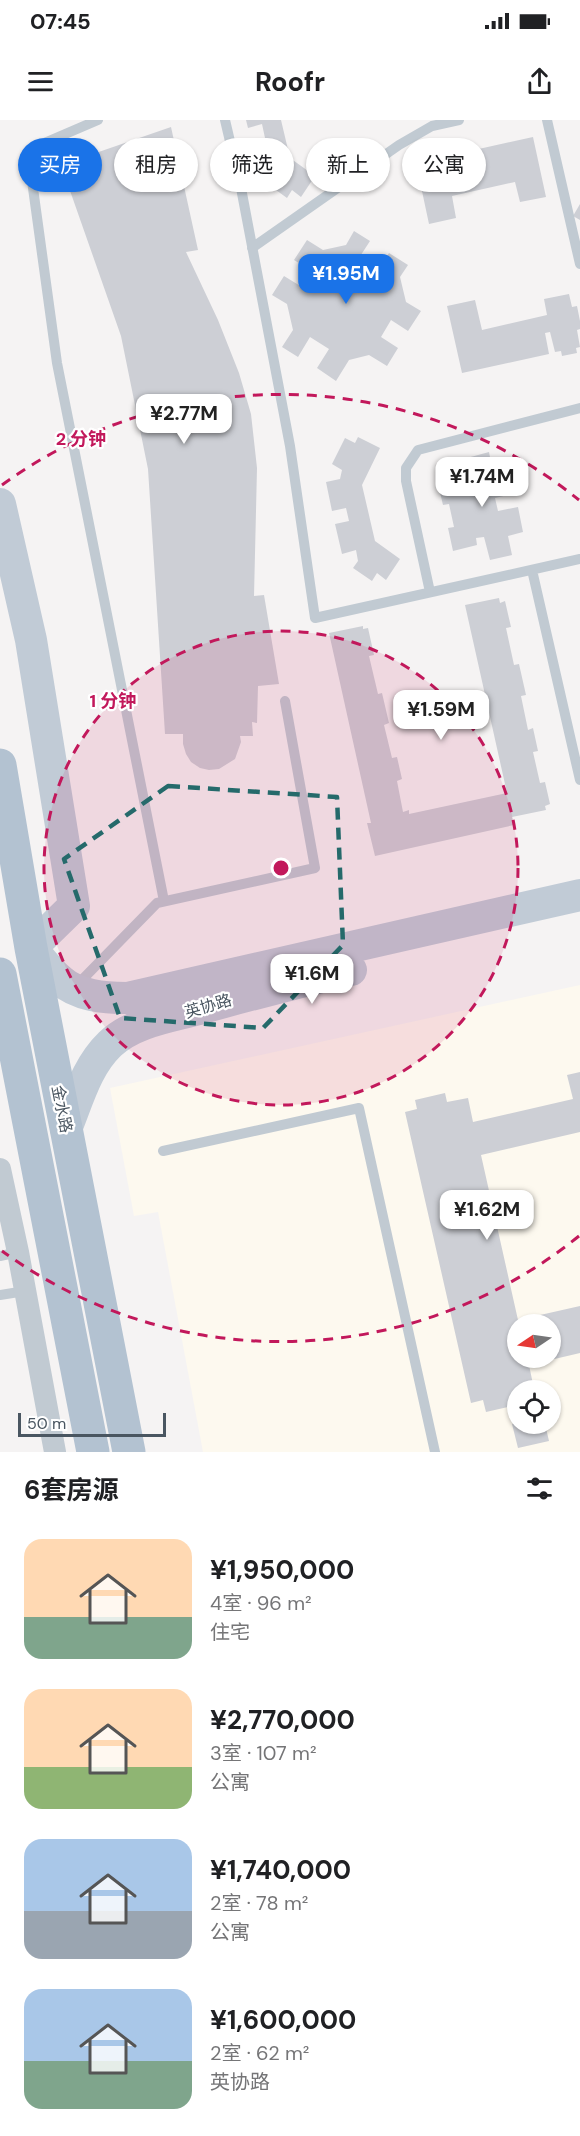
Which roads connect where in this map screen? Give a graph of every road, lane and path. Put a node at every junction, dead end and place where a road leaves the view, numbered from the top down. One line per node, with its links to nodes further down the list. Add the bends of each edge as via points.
1 (98, 120): 18 (lane, via 35,147 29,159 57,363)
2 (225, 120): 7 (lane)
3 (425, 120): 6 (lane)
4 (459, 120): 6 (lane, via 432,126)
5 (547, 120): 8 (lane)
6 (421, 133): 7 (lane)
7 (252, 248): 13 (lane, via 290,446 315,618)
8 (580, 264)
9 (580, 408): 13 (lane, via 418,450 406,468 406,482)
10 (0, 504): 20 (street, via 31,640 74,906)
11 (580, 559): 12 (lane)
12 (532, 570): 13 (lane); 16 (lane)
13 (430, 592)
14 (285, 701): 18 (lane, via 315,868)
15 (0, 765): 20 (main road, 金水路)
16 (580, 780)
17 (580, 895): 22 (street, 英协路, via 127,998 101,998)
18 (164, 901): 22 (lane, via 157,903)
19 (580, 917): 24 (street, 英协路, via 260,992 145,1024 111,1044 92,1064)
20 (31, 948): 22 (street, 英协路, via 61,981); 24 (main road, 金水路)
21 (0, 974): 23 (main road)
22 (74, 988)
23 (12, 1090): 31 (main road)
24 (66, 1129): 32 (main road, 金水路)
25 (162, 1151): 33 (lane, via 359,1108)
26 (0, 1169): 27 (street)
27 (9, 1255): 28 (street)
28 (25, 1291): 29 (lane); 30 (street)
29 (0, 1295)
30 (55, 1452)
31 (93, 1452)
32 (129, 1452)
33 (435, 1452)

